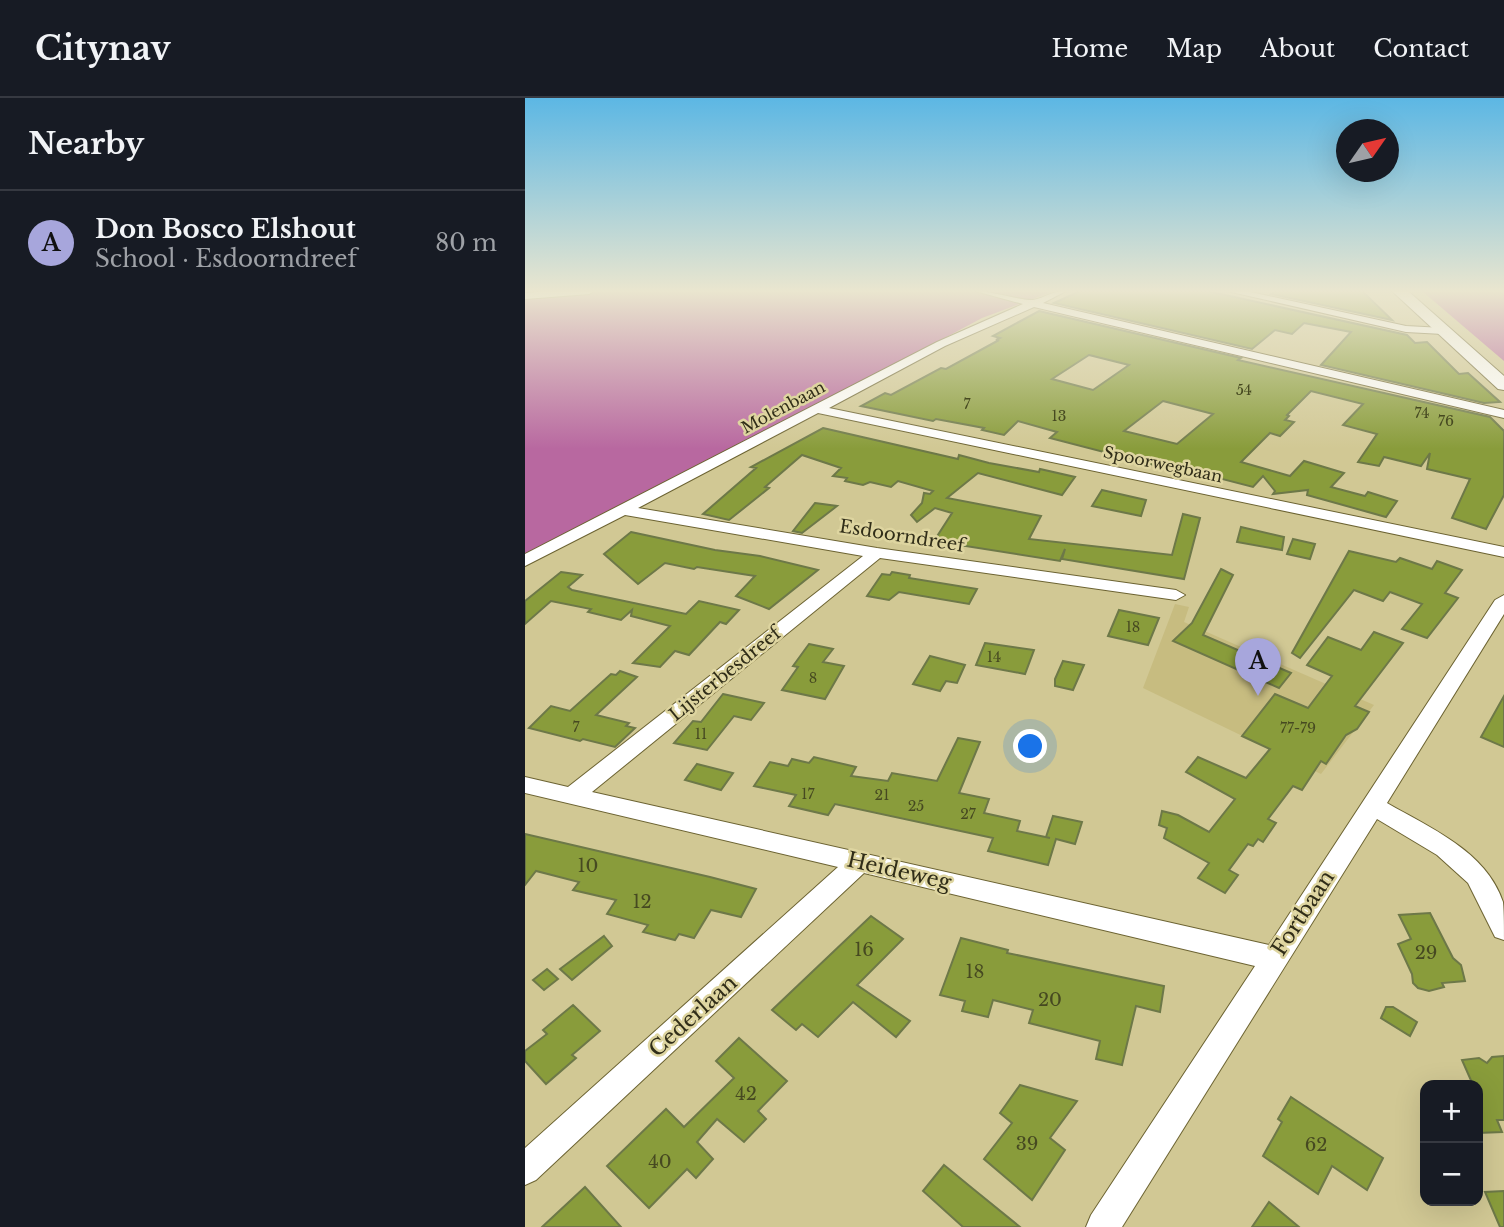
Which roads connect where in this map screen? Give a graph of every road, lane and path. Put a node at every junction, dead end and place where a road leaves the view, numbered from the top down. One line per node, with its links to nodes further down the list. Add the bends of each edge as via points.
1 (942, 344): 5 (street, Molenbaan)
2 (1204, 344): 6 (street)
3 (1457, 344): 4 (main road)
4 (1504, 385)
5 (815, 409): 7 (street, Molenbaan); 8 (street, Spoorwegbaan)
6 (1504, 414)
7 (622, 510): 9 (street, Esdoorndreef); 10 (street, Molenbaan)
8 (1504, 552)
9 (877, 553): 11 (street, Esdoorndreef); 14 (street, Lijsterbesdreef)
10 (525, 561)
11 (1176, 595)
12 (1504, 600): 15 (street, Fortbaan)
13 (525, 785): 14 (street, Heideweg)
14 (573, 795): 16 (street, Heideweg)
15 (1373, 806): 17 (street, via 1445,848 1476,876); 18 (street, Fortbaan)
16 (860, 862): 18 (street, Heideweg); 19 (street, Cederlaan)
17 (1504, 929)
18 (1273, 958): 20 (street, Fortbaan)
19 (525, 1169)
20 (1103, 1227)

